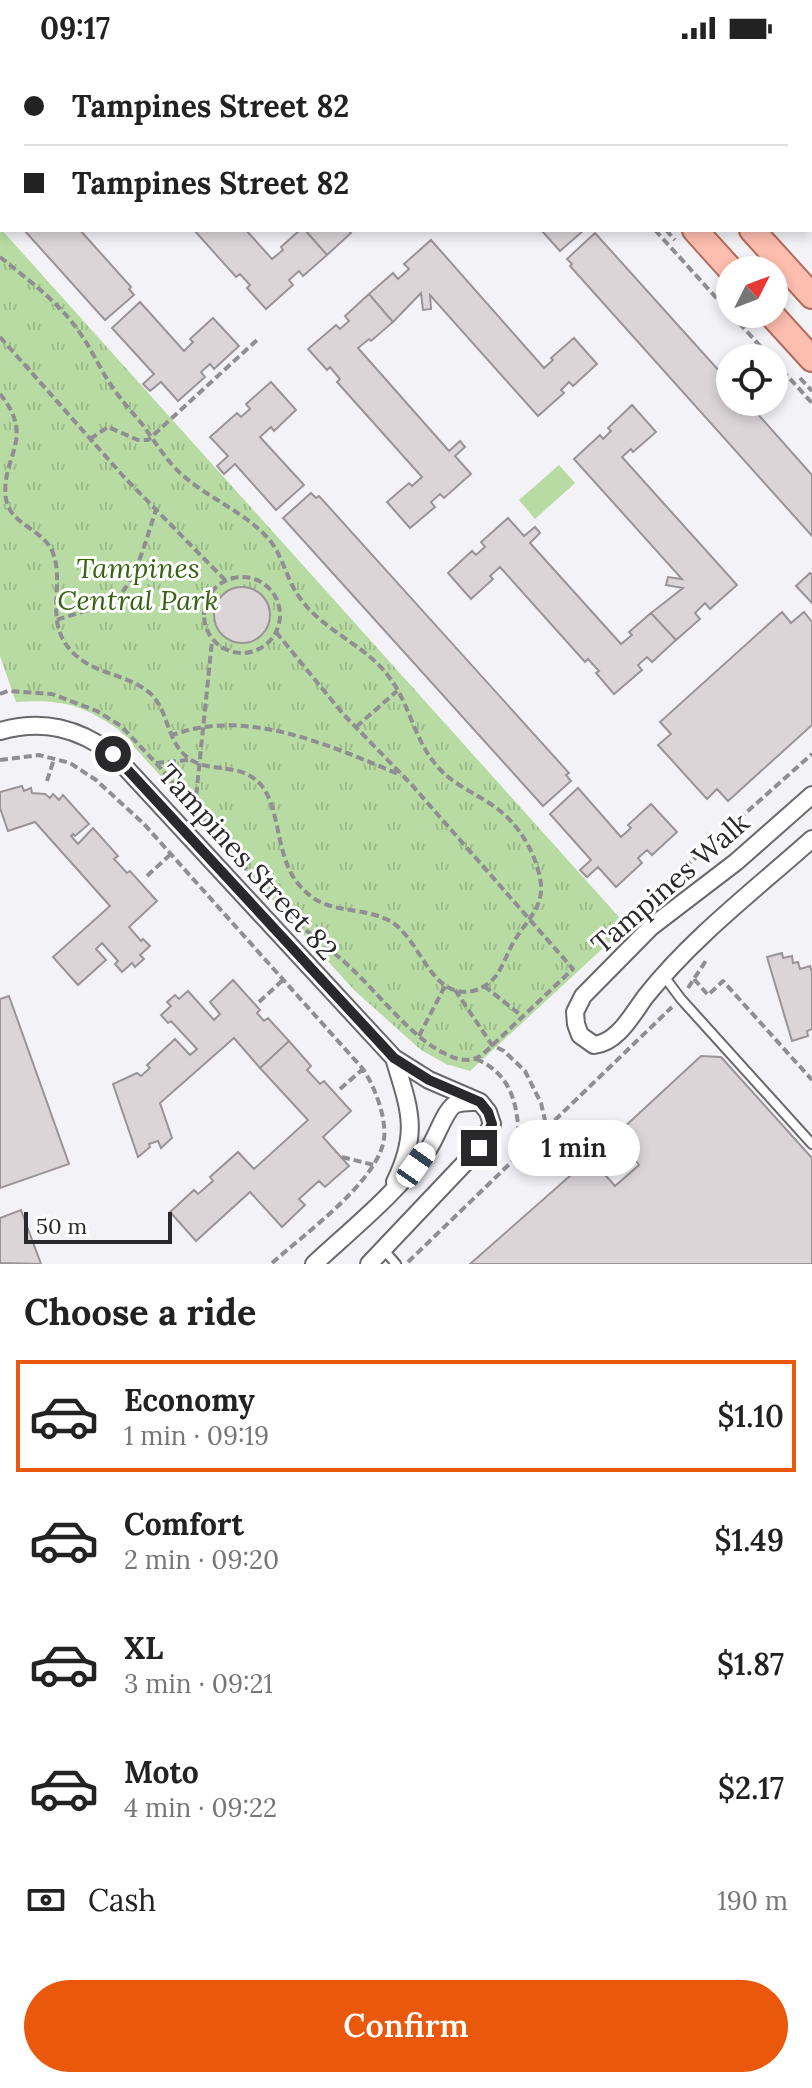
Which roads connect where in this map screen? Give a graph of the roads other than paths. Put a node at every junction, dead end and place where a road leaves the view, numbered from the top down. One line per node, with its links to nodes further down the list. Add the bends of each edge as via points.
1 (697, 232): 3 (main road)
2 (754, 232): 4 (main road)
3 (718, 256)
4 (812, 296)
5 (784, 328): 6 (main road)
6 (812, 359)
7 (0, 731): 11 (street, Tampines Street 82, via 52,726 75,731 113,754)
8 (812, 795): 10 (street, Tampines Walk, via 617,959 577,1005 580,1035 594,1045 608,1042)
9 (812, 839): 10 (street, Tampines Walk)
10 (663, 975): 13 (lane)
11 (394, 1058): 12 (street, Tampines Street 82); 14 (street, Tampines Street 82, via 411,1120 408,1146)
12 (480, 1102): 14 (street, Tampines Street 82, via 450,1108 433,1142); 15 (street, via 492,1124 488,1135)
13 (812, 1144)
14 (387, 1197): 16 (street, Tampines Street 82)
15 (384, 1250): 17 (street); 18 (lane)
16 (314, 1264)
17 (369, 1264)
18 (396, 1264)

